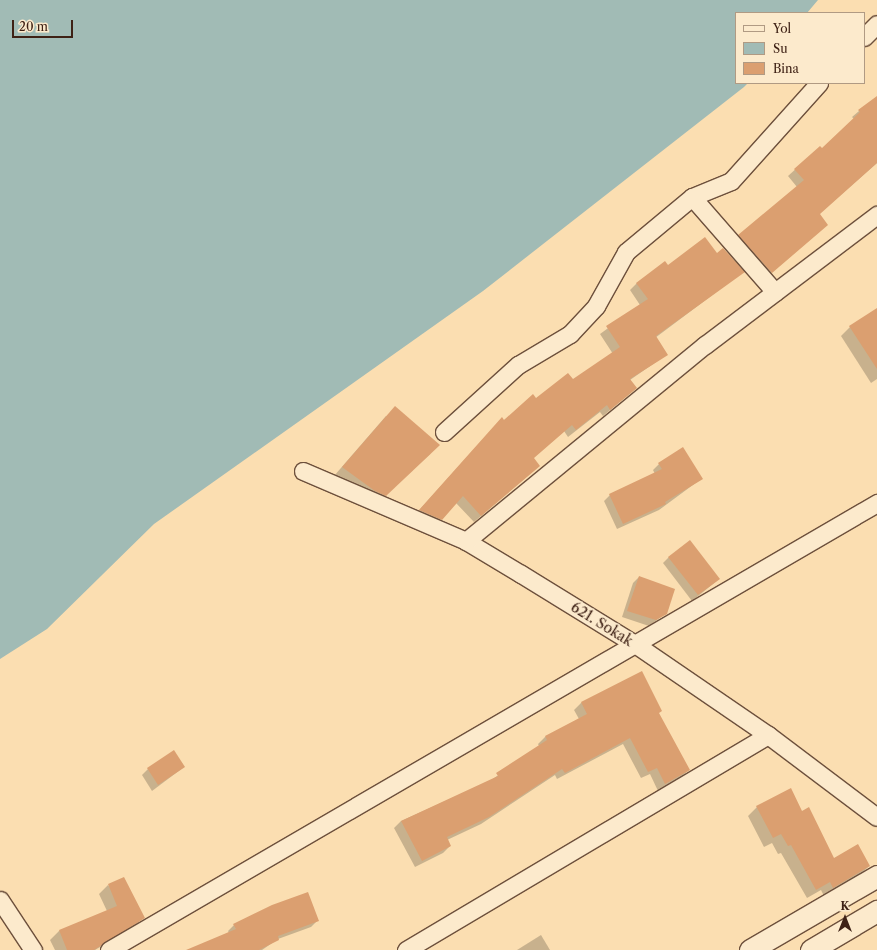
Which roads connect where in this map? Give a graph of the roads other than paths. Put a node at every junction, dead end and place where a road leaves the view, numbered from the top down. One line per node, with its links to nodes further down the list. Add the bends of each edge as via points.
1 (877, 24): 2 (street)
2 (865, 36)
3 (818, 84): 4 (street, via 731,181)
4 (692, 197): 6 (street); 7 (street, via 626,252 596,306 570,334 518,365)
5 (877, 216): 6 (street)
6 (775, 292): 10 (street, via 705,345)
7 (444, 432)
8 (303, 471): 10 (street, 621. Sokak)
9 (875, 508): 11 (street)
10 (466, 541): 11 (street, 621. Sokak)
11 (635, 644): 12 (street, 621. Sokak); 18 (street)
12 (768, 735): 13 (street, 621. Sokak); 19 (street)
13 (877, 817)
14 (877, 876): 20 (street)
15 (0, 900): 17 (street)
16 (877, 911): 21 (street)
17 (33, 950)
18 (109, 950)
19 (406, 950)
20 (750, 950)
21 (810, 950)

